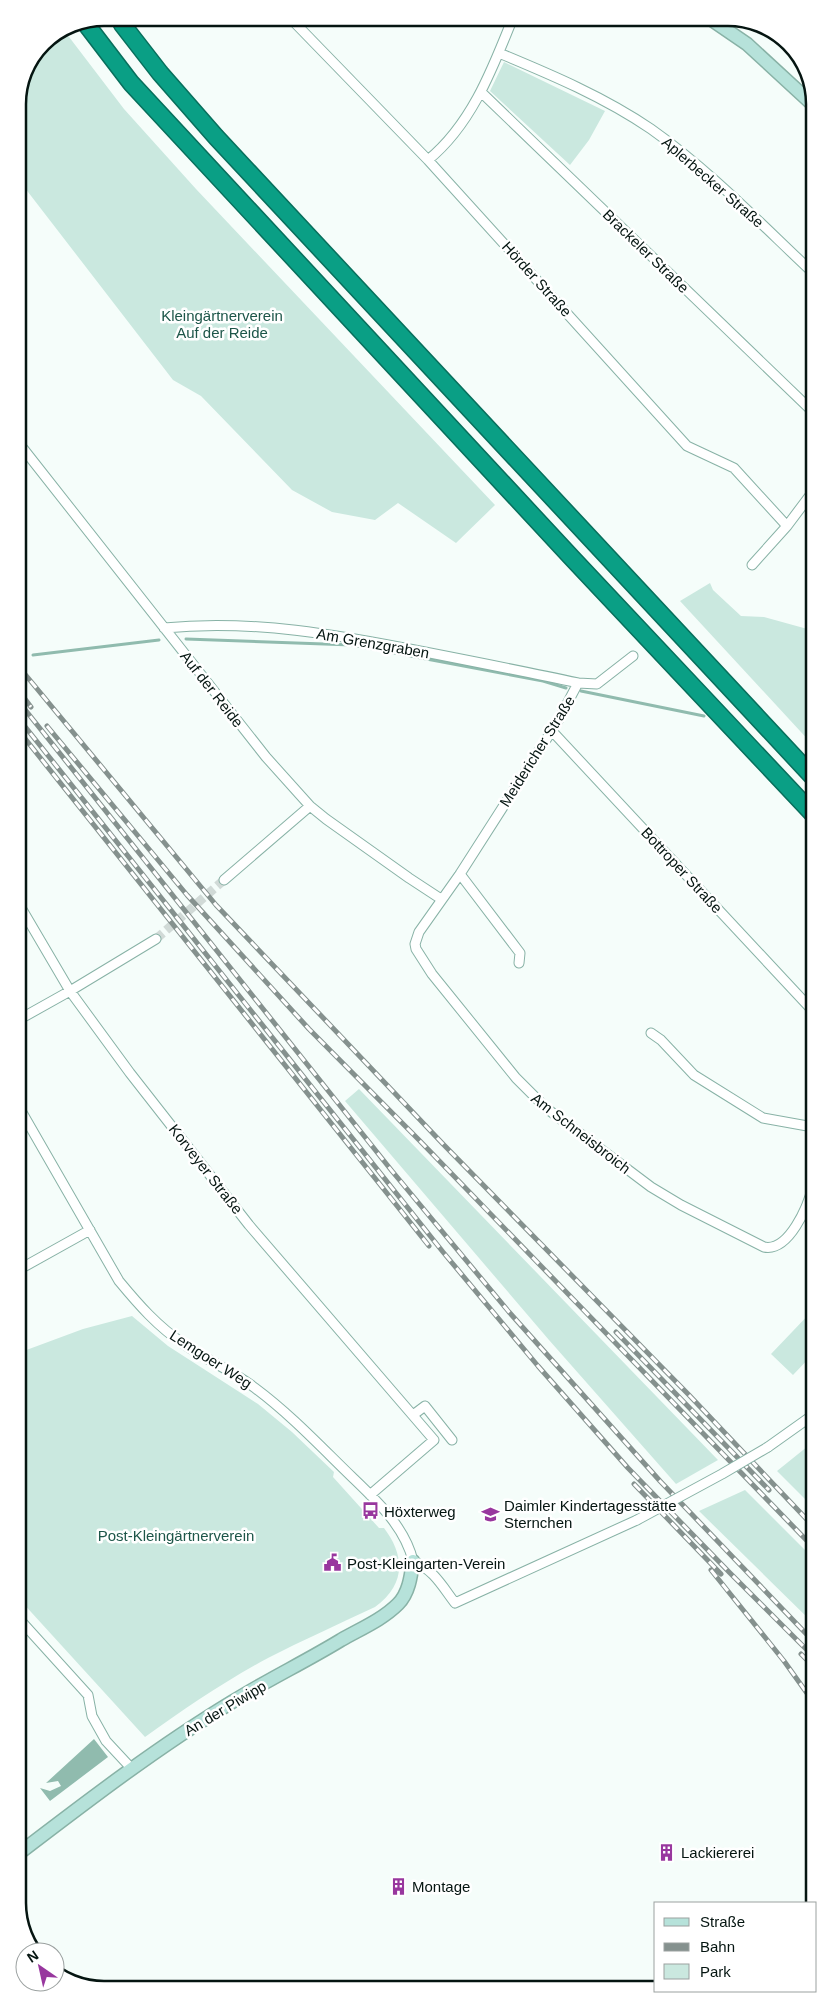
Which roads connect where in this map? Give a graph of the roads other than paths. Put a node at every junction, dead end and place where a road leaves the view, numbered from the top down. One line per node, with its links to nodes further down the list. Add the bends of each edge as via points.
1 (124, 26): 20 (highway, via 216,136)
2 (298, 26): 9 (street, Hörder Straße)
3 (510, 26): 6 (street)
4 (721, 26): 8 (street, via 747,44)
5 (89, 28): 22 (highway, via 131,83)
6 (499, 53): 7 (street); 10 (street, Aplerbecker Straße, via 594,94 650,129 700,168)
7 (481, 92): 9 (street, via 442,149); 11 (street, Brackeler Straße)
8 (805, 98)
9 (428, 160): 14 (street, Hörder Straße, via 687,446 734,468)
10 (806, 266)
11 (806, 405)
12 (26, 452): 16 (street, Auf der Reide)
13 (806, 501): 14 (street)
14 (787, 526): 15 (street)
15 (752, 565)
16 (164, 628): 18 (street, Am Grenzgraben, via 270,626 355,638); 21 (street, Auf der Reide, via 266,757)
17 (633, 656): 18 (street, Meidericher Straße, via 597,684)
18 (578, 682): 19 (street, Meidericher Straße)
19 (551, 730): 23 (street, Meidericher Straße); 30 (street, Bottroper Straße)
20 (806, 770)
21 (310, 806): 24 (street); 25 (street, Auf der Reide)
22 (806, 807)
23 (460, 874): 25 (street, Meidericher Straße); 28 (street, via 520,953)
24 (224, 880)
25 (441, 899): 35 (street, Am Schneisbroich, via 419,932 415,944 418,954 516,1078 546,1108 651,1187 764,1247 780,1244 789,1236)
26 (26, 916): 29 (street, Korveyer Straße)
27 (156, 939): 29 (street)
28 (519, 963)
29 (70, 991): 31 (street); 38 (street, Korveyer Straße, via 249,1225)
30 (806, 1004)
31 (26, 1016)
32 (651, 1033): 34 (street, via 694,1075 763,1118)
33 (26, 1119): 36 (street, Lemgoer Weg)
34 (806, 1126)
35 (806, 1203)
36 (90, 1230): 37 (street); 43 (street, Lemgoer Weg, via 119,1281 150,1316 183,1344 253,1386 292,1417)
37 (26, 1266)
38 (413, 1416): 40 (street, via 425,1406); 41 (street, Korveyer Straße)
39 (806, 1420): 44 (street, bridge, via 768,1447 637,1520 455,1604 431,1571)
40 (445, 1432): 41 (street); 42 (street)
41 (434, 1440): 43 (street)
42 (452, 1440)
43 (370, 1494): 44 (street, Lemgoer Weg, via 406,1538)
44 (413, 1561): 46 (street, An der Piwipp, via 406,1592 388,1612 232,1701)
45 (26, 1627): 46 (street, via 88,1695 92,1716 106,1741)
46 (132, 1769): 47 (street, An der Piwipp)
47 (26, 1848)

